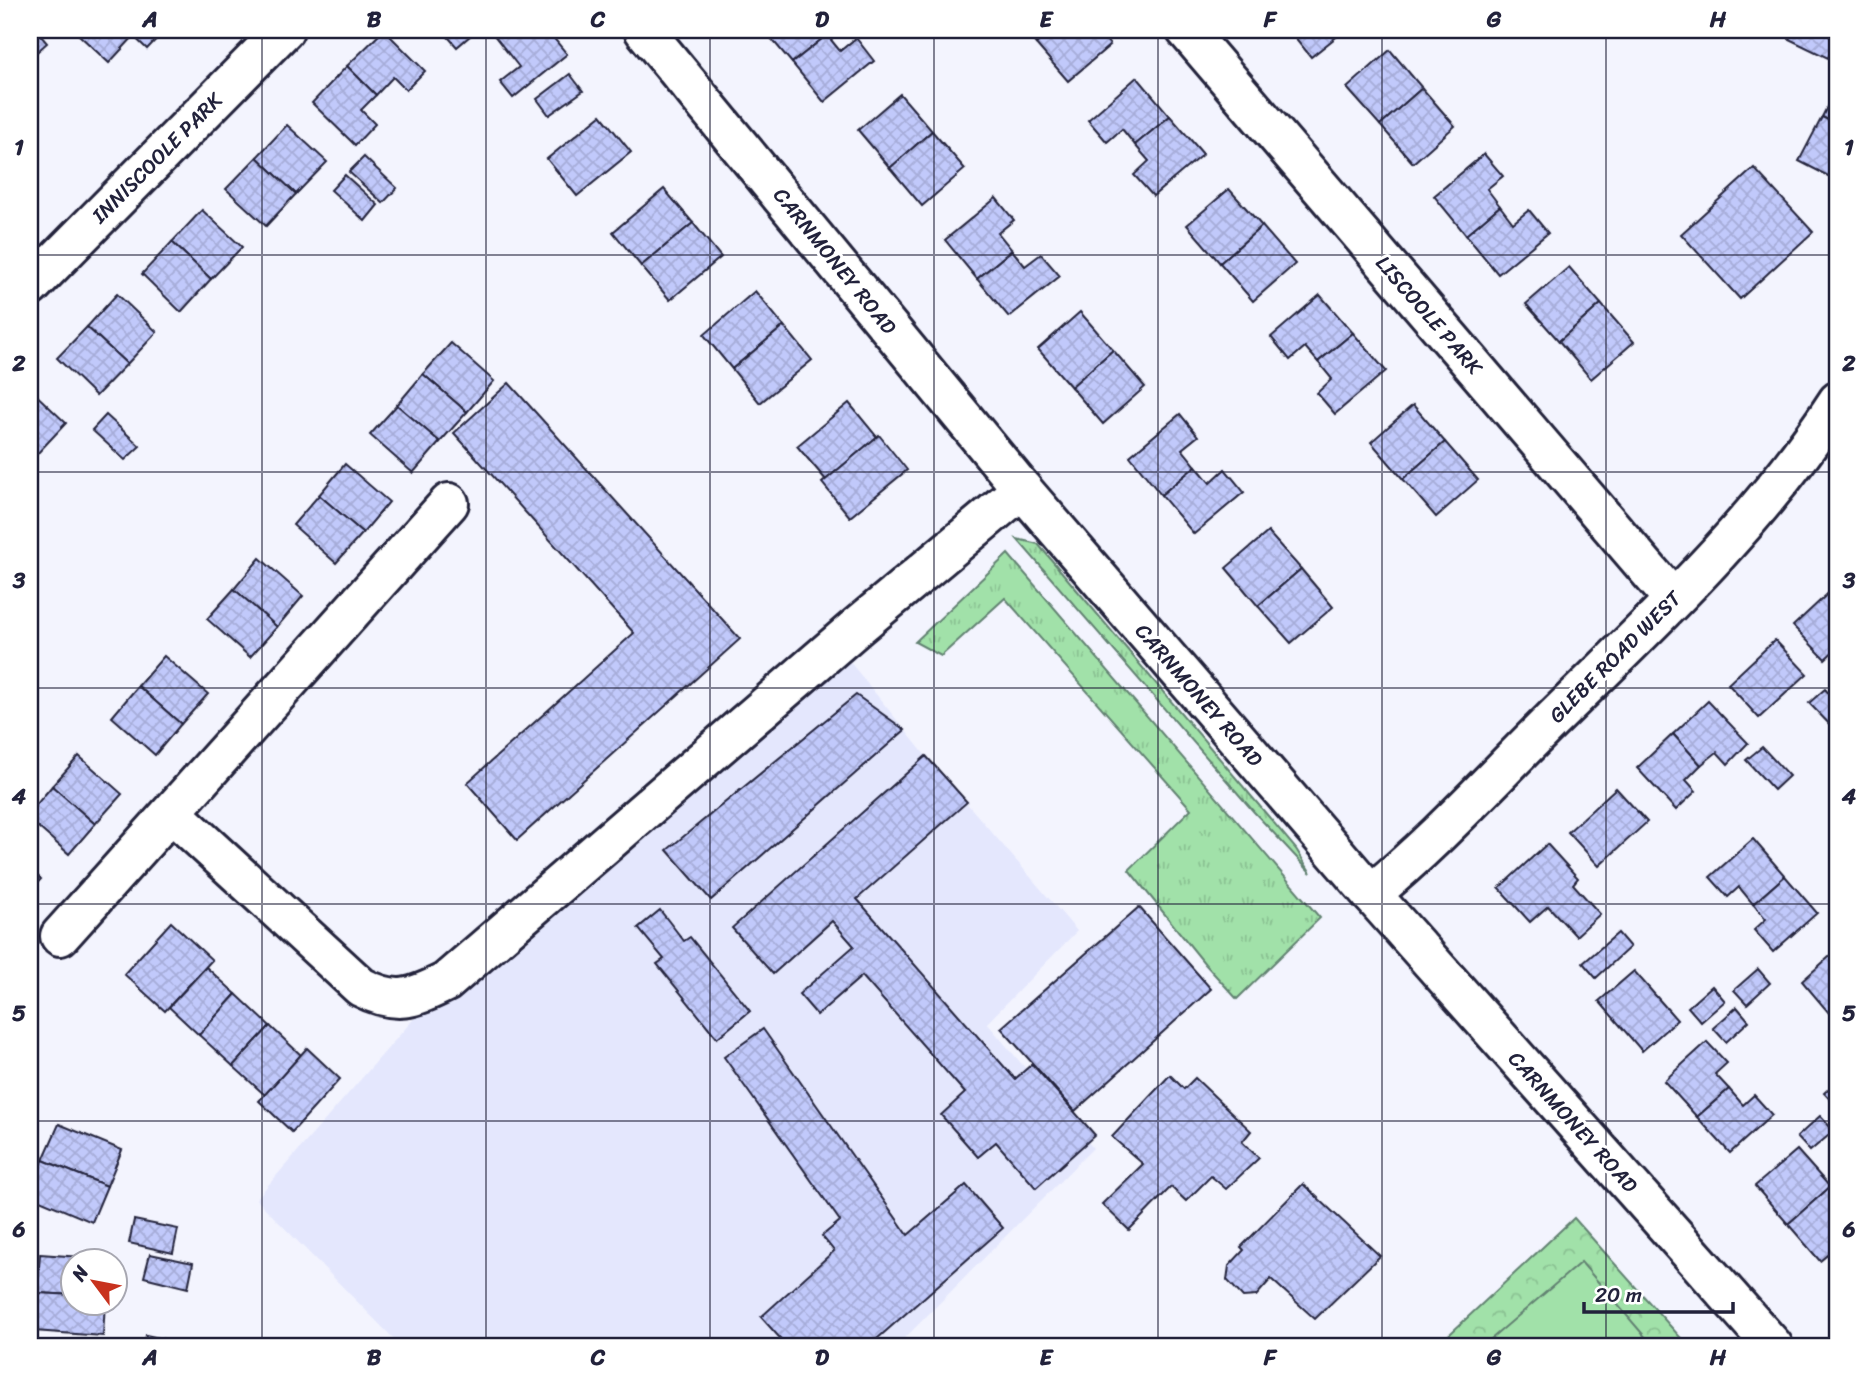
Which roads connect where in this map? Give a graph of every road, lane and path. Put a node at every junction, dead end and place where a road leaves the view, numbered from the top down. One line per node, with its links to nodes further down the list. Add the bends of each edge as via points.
1 (284, 30): 4 (street, INNISCOOLE PARK)
2 (644, 30): 6 (street, CARNMONEY ROAD)
3 (1186, 30): 8 (street, LISCOOLE PARK)
4 (30, 287)
5 (1838, 401): 8 (street, GLEBE ROAD WEST, via 1758,512)
6 (1022, 489): 9 (street, via 446,982 415,998 383,998 361,986); 10 (street, CARNMONEY ROAD)
7 (449, 503): 9 (street)
8 (1673, 599): 10 (street, GLEBE ROAD WEST)
9 (173, 814): 11 (street)
10 (1371, 894): 12 (street, CARNMONEY ROAD)
11 (60, 936)
12 (1773, 1346)

